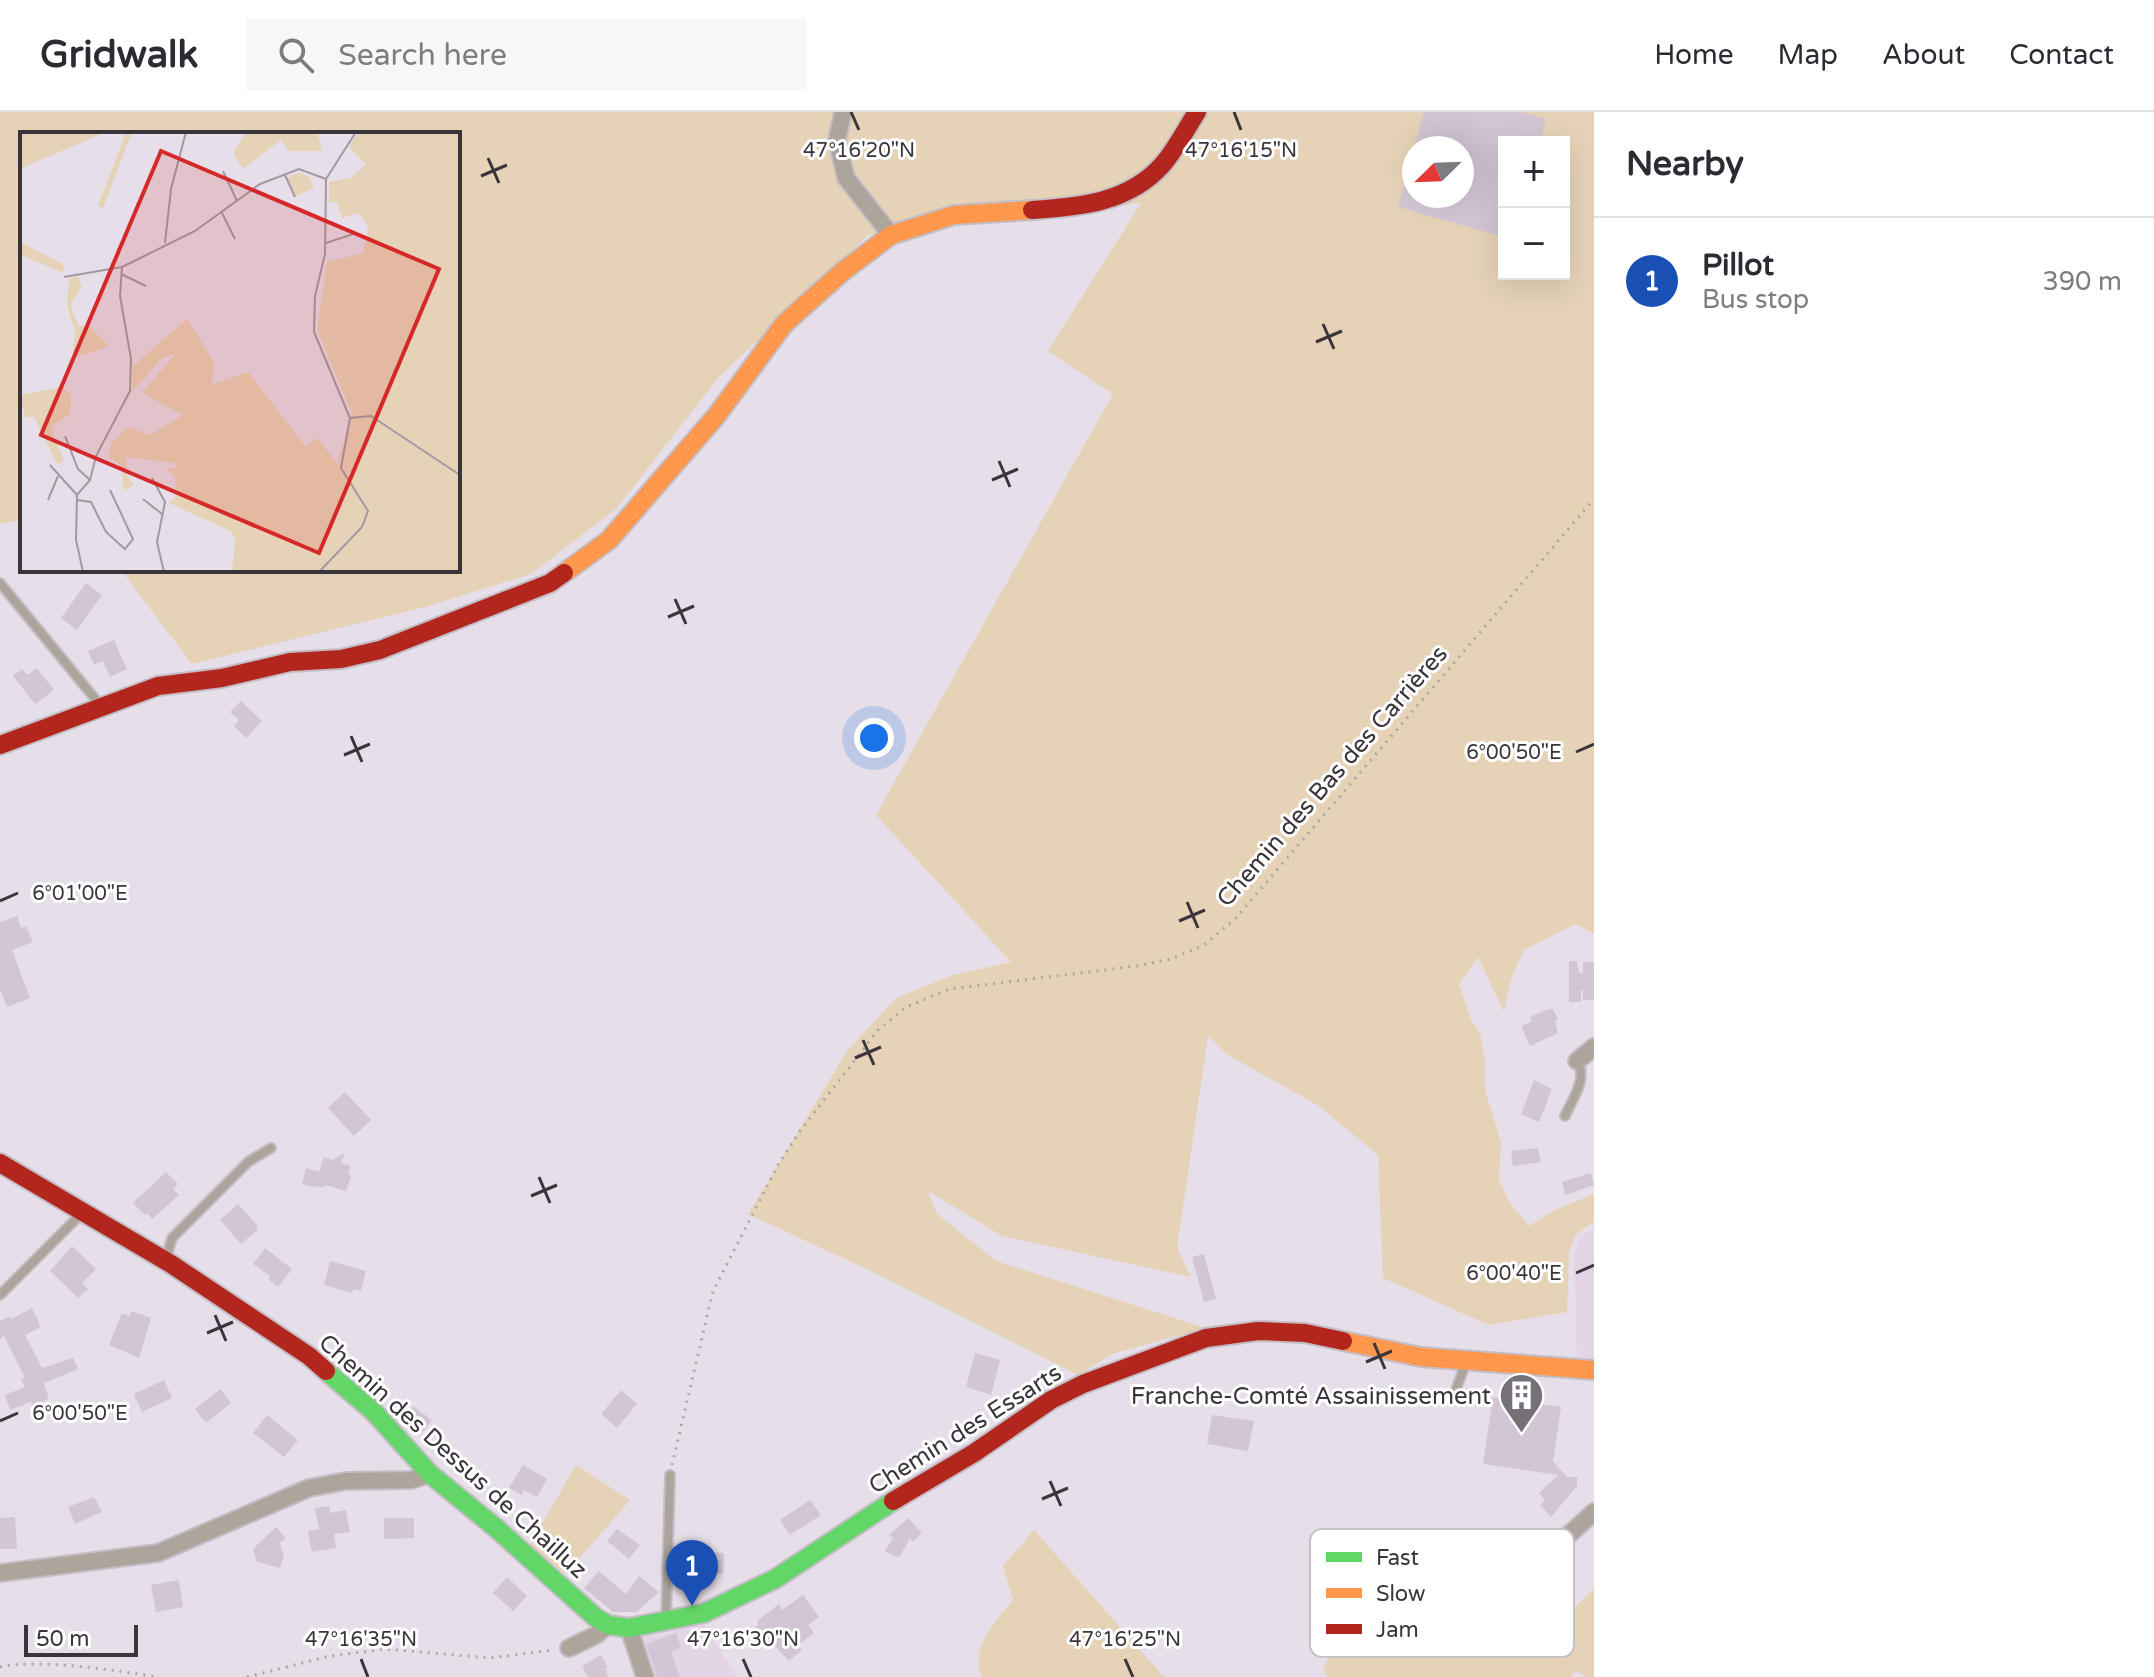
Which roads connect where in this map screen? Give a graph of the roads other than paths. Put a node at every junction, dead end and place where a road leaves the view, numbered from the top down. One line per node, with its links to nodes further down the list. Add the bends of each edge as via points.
1 (843, 112): 3 (street, via 837,140 846,178)
2 (1197, 112): 3 (street, via 1162,165 1127,192 1105,201 954,215)
3 (891, 235): 5 (street, via 784,324 717,415 609,540 550,583 380,650 158,686)
4 (0, 583): 5 (lane)
5 (101, 706): 6 (street)
6 (0, 745)
7 (1594, 1047): 8 (street)
8 (1578, 1061): 9 (lane, via 1582,1079)
9 (1565, 1116)
10 (271, 1148): 13 (lane, via 248,1162 172,1238)
11 (0, 1163): 12 (street, Chemin des Dessus de Chailluz)
12 (83, 1213): 13 (street, Chemin des Dessus de Chailluz); 14 (lane)
13 (171, 1264): 18 (street, Chemin des Dessus de Chailluz, via 309,1356 373,1411)
14 (0, 1295)
15 (1466, 1362): 16 (street, Chemin des Essarts); 17 (lane); 23 (street, Chemin des Essarts, via 1305,1333 1258,1331 1206,1338 1051,1400 775,1579 704,1613)
16 (1594, 1370)
17 (1452, 1400)
18 (430, 1474): 22 (street, via 309,1488 158,1553); 24 (street, Chemin des Dessus de Chailluz)
19 (670, 1475): 23 (lane)
20 (1594, 1512): 21 (street)
21 (1574, 1530)
22 (0, 1573)
23 (666, 1622): 25 (street, Chemin des Essarts)
24 (608, 1625): 25 (street, Chemin des Dessus de Chailluz); 26 (street)
25 (629, 1628): 27 (street)
26 (569, 1648)
27 (645, 1677)

